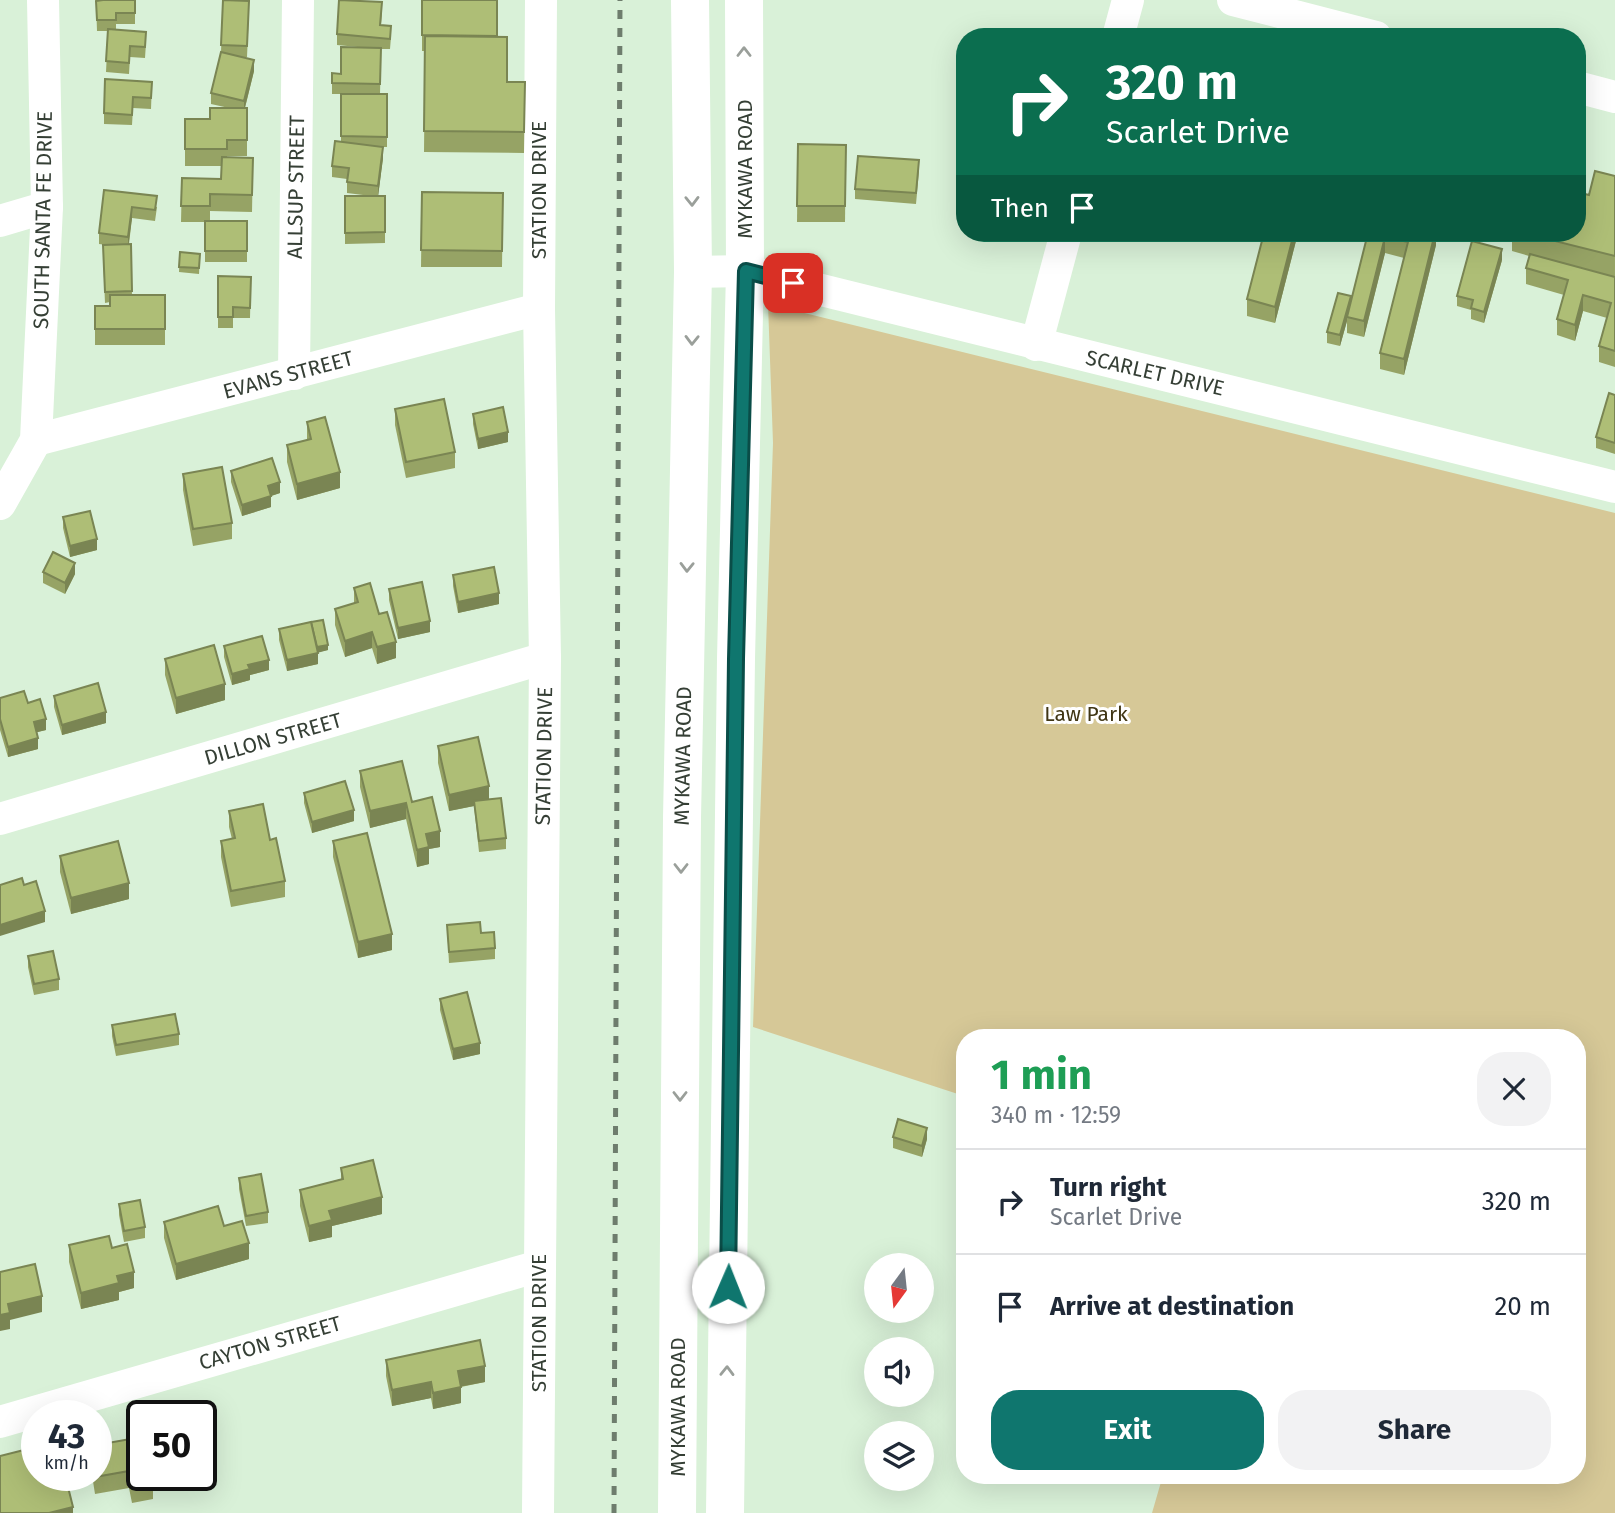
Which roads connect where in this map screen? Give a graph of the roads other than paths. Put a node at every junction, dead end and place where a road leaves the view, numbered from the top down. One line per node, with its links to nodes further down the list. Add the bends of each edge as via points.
1 (43, 0): 12 (street, SOUTH SANTA FE DRIVE)
2 (298, 0): 19 (street, ALLSUP STREET)
3 (541, 0): 17 (street, STATION DRIVE)
4 (690, 0): 16 (main road, MYKAWA ROAD, one-way to 16)
5 (744, 0): 15 (main road, MYKAWA ROAD, one-way to 5)
6 (1128, 0): 8 (street)
7 (1233, 0): 9 (street)
8 (1120, 28)
9 (1341, 28)
10 (1586, 90): 11 (street)
11 (1615, 97)
12 (47, 207): 13 (street); 20 (street, SOUTH SANTA FE DRIVE)
13 (0, 221)
14 (1064, 242): 18 (street)
15 (746, 271): 16 (street, SCARLET DRIVE); 18 (street, SCARLET DRIVE); 24 (main road, MYKAWA ROAD)
16 (693, 272): 25 (main road, MYKAWA ROAD, one-way to 25)
17 (539, 309): 19 (street, EVANS STREET); 23 (street, STATION DRIVE)
18 (1036, 345): 21 (street, SCARLET DRIVE)
19 (294, 374): 20 (street, EVANS STREET)
20 (36, 440): 22 (street)
21 (1615, 487)
22 (0, 504)
23 (545, 658): 26 (street, DILLON STREET); 27 (street, STATION DRIVE)
24 (736, 659): 25 (main road); 30 (main road, MYKAWA ROAD, one-way to 24)
25 (685, 660): 29 (main road, MYKAWA ROAD, one-way to 29)
26 (0, 819)
27 (540, 1266): 28 (street, CAYTON STREET); 31 (street, STATION DRIVE)
28 (0, 1422)
29 (678, 1423): 30 (main road); 32 (main road, MYKAWA ROAD)
30 (726, 1426): 33 (main road, MYKAWA ROAD)
31 (538, 1513)
32 (677, 1513)
33 (725, 1513)

